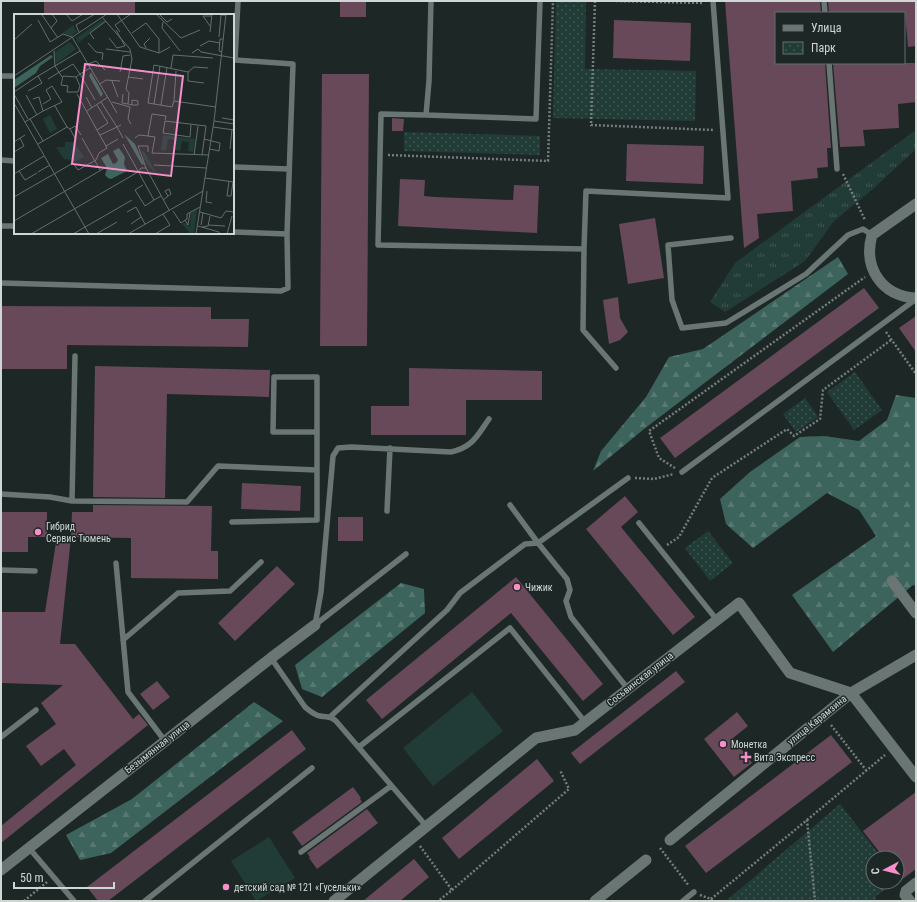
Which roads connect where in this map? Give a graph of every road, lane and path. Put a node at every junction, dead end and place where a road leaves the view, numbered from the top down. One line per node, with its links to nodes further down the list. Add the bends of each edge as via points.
1 (238, 1): 9 (lane)
2 (431, 1): 13 (lane)
3 (540, 1): 13 (lane, via 536,119)
4 (595, 1): 14 (path, via 591,125)
5 (616, 1): 7 (path)
6 (824, 1): 8 (lane)
7 (713, 2): 14 (lane)
8 (825, 12)
9 (234, 59): 18 (lane, via 292,64)
10 (829, 64): 19 (lane)
11 (1, 76): 12 (lane)
12 (14, 76)
13 (426, 115): 27 (lane, via 381,114 378,245)
14 (723, 131): 27 (lane, via 728,198 586,191)
15 (1, 160): 16 (lane)
16 (14, 161)
17 (234, 167): 18 (lane)
18 (289, 169): 24 (lane)
19 (837, 169): 25 (path, via 843,174)
20 (916, 204): 25 (street)
21 (1, 226): 22 (lane)
22 (14, 226)
23 (234, 232): 24 (lane)
24 (287, 234): 29 (lane, via 288,288 281,292)
25 (872, 235): 26 (lane, via 863,229 848,235 806,274 726,323 682,328 672,300 668,245); 28 (street, via 869,253)
26 (731, 238)
27 (584, 249): 34 (lane, via 583,330)
28 (874, 271): 30 (street, via 884,286 900,295); 40 (path, via 649,431 659,458)
29 (1, 283)
30 (916, 298): 31 (lane)
31 (881, 326): 32 (path); 40 (lane)
32 (891, 340): 35 (path); 49 (path, via 823,390 820,419 794,436 787,429 712,478 679,537)
33 (75, 356): 43 (lane)
34 (616, 368)
35 (916, 374)
36 (489, 419): 38 (lane, via 470,444 451,452)
37 (317, 432): 37 (lane, via 317,377 274,377 274,432); 39 (lane)
38 (390, 448): 45 (lane); 58 (lane, via 338,448 333,456 321,592)
39 (317, 470): 43 (lane, via 218,466 187,502); 46 (lane, via 317,520)
40 (682, 472): 41 (path, via 654,479)
41 (628, 478): 48 (lane)
42 (1, 494): 43 (lane)
43 (72, 501)
44 (510, 505): 48 (lane)
45 (387, 511)
46 (232, 522)
47 (639, 523): 49 (lane)
48 (538, 543): 62 (lane, via 567,579 570,590 566,601 571,617); 66 (lane, via 525,544 460,594 448,610)
49 (660, 549): 57 (lane)
50 (406, 554): 58 (lane)
51 (261, 562): 59 (lane, via 230,591 178,593)
52 (116, 563): 59 (lane)
53 (1, 570): 54 (lane)
54 (35, 571)
55 (892, 581): 56 (street)
56 (916, 613)
57 (717, 620): 62 (street, Сосьвинская улица); 63 (street, Сосьвинская улица, via 739,603 790,673)
58 (315, 625): 61 (street, Безымянная улица)
59 (123, 640): 69 (lane, via 128,692)
60 (916, 655): 63 (street, улица Карамзина)
61 (271, 658): 66 (lane, via 312,713); 69 (street, Безымянная улица)
62 (628, 689): 67 (street, Сосьвинская улица)
63 (851, 693): 65 (street, улица Карамзина); 71 (street)
64 (36, 710): 68 (lane)
65 (823, 715): 74 (path); 80 (street, улица Карамзина)
66 (330, 716): 70 (lane)
67 (586, 722): 70 (lane, via 510,628); 78 (street, Сосьвинская улица, via 575,730 536,738)
68 (1, 737)
69 (165, 741): 81 (street, Безымянная улица)
70 (359, 747): 76 (lane)
71 (894, 748): 74 (path); 75 (street)
72 (312, 768): 92 (lane)
73 (560, 770): 88 (path, via 569,789)
74 (866, 770): 77 (path)
75 (916, 777)
76 (391, 786): 78 (lane); 83 (lane)
77 (807, 820): 97 (path, via 711,899); 98 (path)
78 (427, 827): 79 (street, Сосьвинская улица)
79 (414, 837): 88 (path); 93 (street, Сосьвинская улица)
80 (670, 840): 82 (path)
81 (29, 848): 85 (street, Безымянная улица); 86 (lane)
82 (660, 848): 84 (path); 89 (path)
83 (302, 852)
84 (646, 860): 95 (street)
85 (2, 869)
86 (53, 877): 90 (path); 91 (lane)
87 (916, 884): 99 (street, via 906,891 905,895)
88 (452, 890): 94 (path)
89 (694, 892): 96 (lane)
90 (24, 901)
91 (74, 901)
92 (145, 901)
93 (334, 901)
94 (438, 901)
95 (595, 901)
96 (683, 901)
97 (712, 901)
98 (815, 901)
99 (910, 901)

